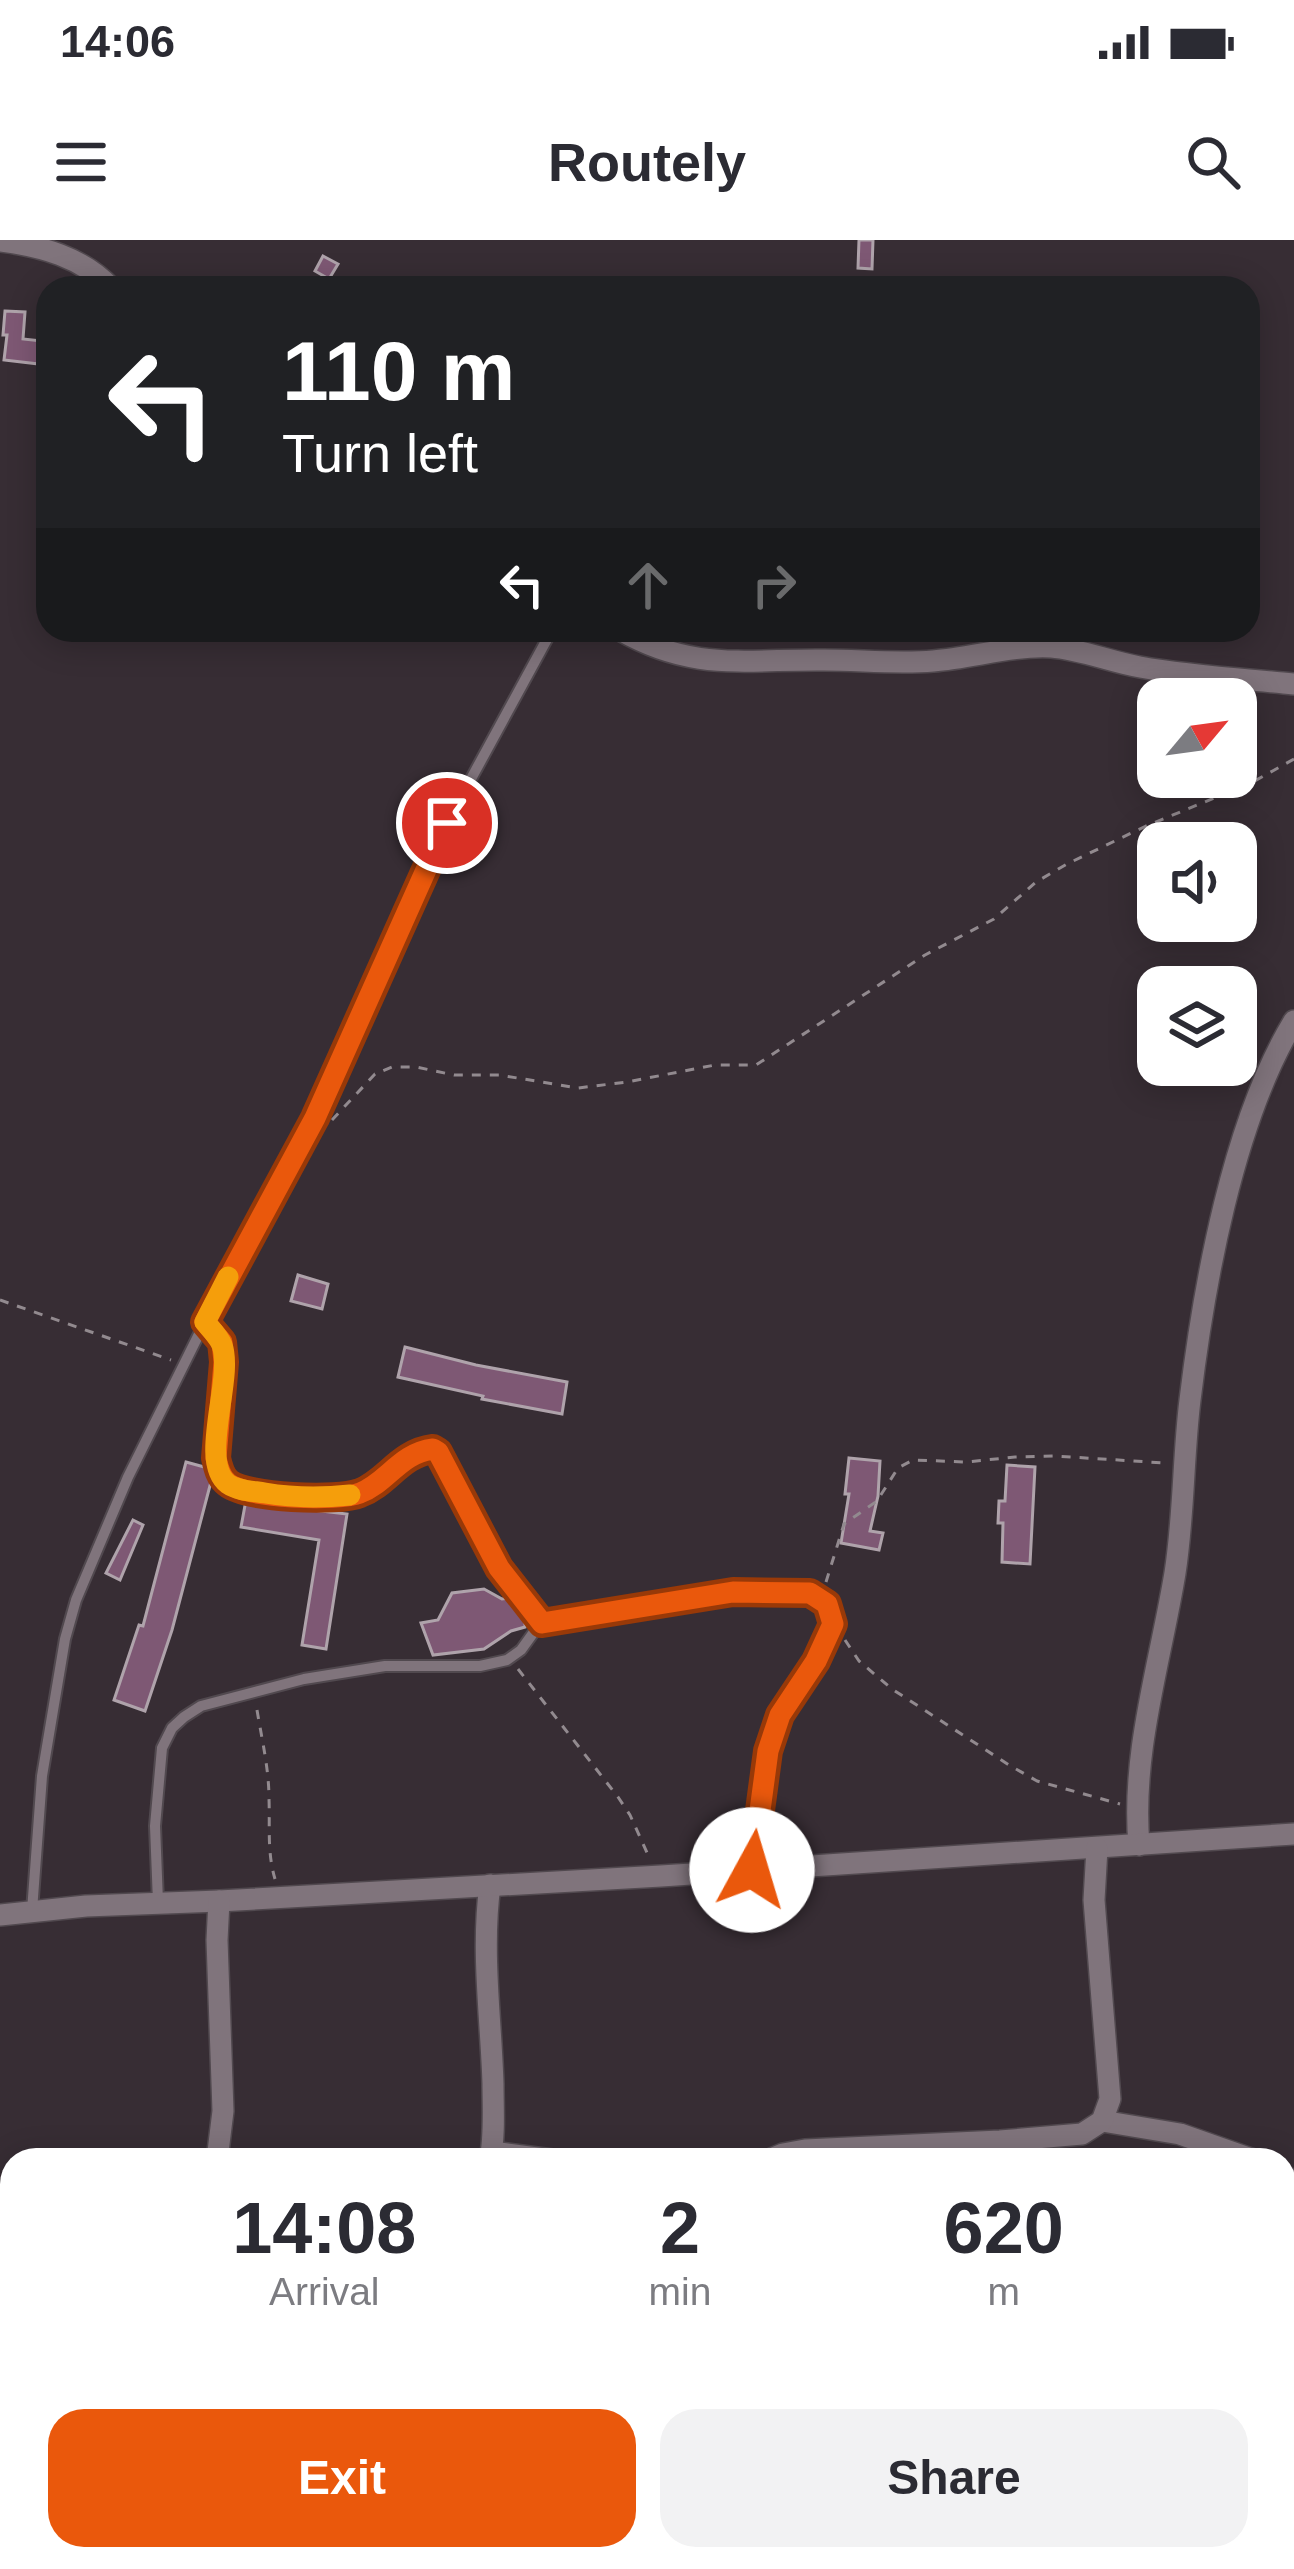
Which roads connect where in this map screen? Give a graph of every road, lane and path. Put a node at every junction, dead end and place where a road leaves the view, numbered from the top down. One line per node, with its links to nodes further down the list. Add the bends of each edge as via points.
1 (0, 241): 2 (street)
2 (46, 245): 3 (street)
3 (96, 276)
4 (545, 642): 11 (lane, via 447,823 315,1118)
5 (643, 642): 6 (street, via 700,660 763,663 913,662 1056,647 1142,668)
6 (1294, 684)
7 (1294, 759): 9 (path, via 1051,873 994,919 756,1065 715,1064 578,1088 392,1067 375,1074)
8 (1294, 1022): 13 (street, via 1235,1163)
9 (331, 1121)
10 (0, 1300): 12 (path)
11 (205, 1322): 12 (lane); 15 (lane, via 222,1342 216,1458 230,1485 283,1496 356,1495 433,1449 499,1568)
12 (184, 1364): 29 (lane, via 120,1494 65,1639 42,1776)
13 (1184, 1465): 14 (path, via 1093,1457 913,1460 844,1524); 19 (street)
14 (820, 1597): 15 (lane, via 733,1592); 16 (lane)
15 (542, 1623): 17 (lane)
16 (833, 1624): 19 (path, via 892,1689 1010,1766); 23 (lane, via 768,1751)
17 (511, 1657): 18 (lane, via 480,1666 368,1668); 24 (path, via 618,1797)
18 (253, 1691): 26 (path); 28 (lane, via 201,1706 172,1728 162,1748)
19 (1136, 1807): 21 (street)
20 (1294, 1834): 21 (street)
21 (1139, 1845): 22 (street)
22 (1097, 1848): 23 (street); 31 (street, via 1110,2099)
23 (752, 1870): 24 (street)
24 (662, 1876): 25 (street)
25 (490, 1886): 26 (street); 33 (street)
26 (280, 1898): 27 (street)
27 (219, 1901): 28 (street); 32 (street)
28 (158, 1902): 29 (street)
29 (32, 1911): 30 (street)
30 (0, 1915)
31 (1102, 2121): 34 (street, via 1082,2134); 35 (street)
32 (218, 2148)
33 (491, 2148)
34 (1005, 2148)
35 (1220, 2148)

